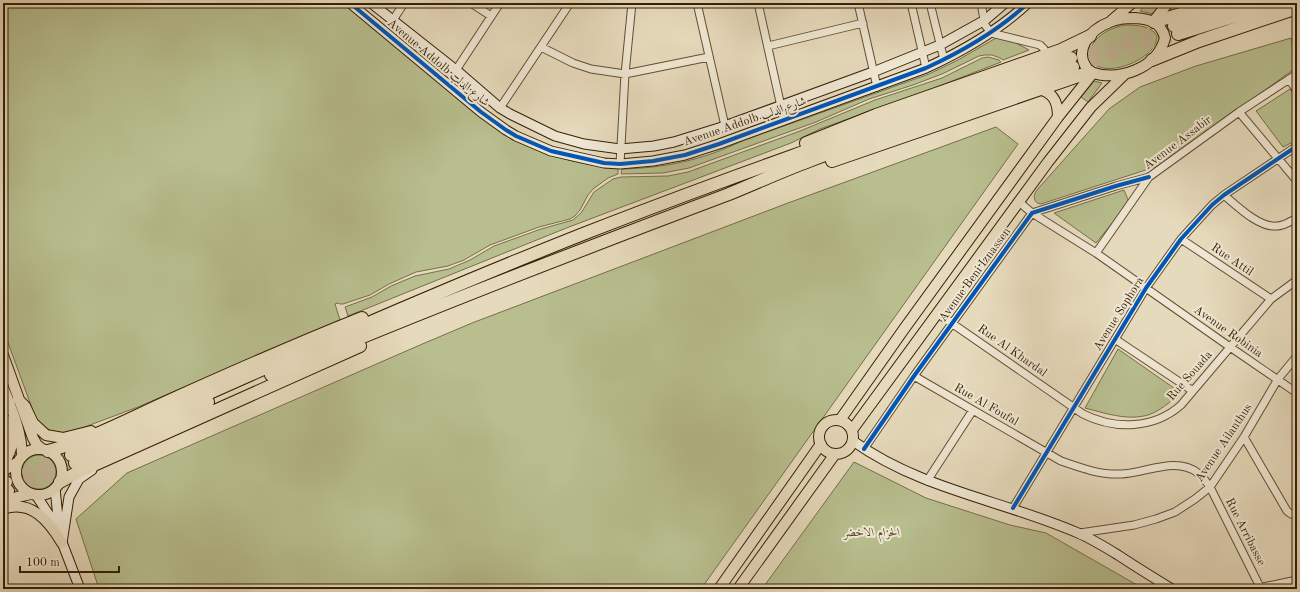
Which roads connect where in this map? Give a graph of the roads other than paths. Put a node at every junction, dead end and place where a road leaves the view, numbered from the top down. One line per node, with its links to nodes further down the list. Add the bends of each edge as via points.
1 (350, 3): 60 (street, Avenue Addolb شارع الدلب, via 506,130 565,155)
2 (371, 3): 25 (street, Avenue Addolb شارع الدلب)
3 (404, 3): 25 (street)
4 (471, 3): 24 (street)
5 (500, 3): 24 (street)
6 (570, 3): 34 (street)
7 (632, 3): 44 (street)
8 (697, 3): 37 (street)
9 (758, 3): 33 (street)
10 (858, 3): 29 (street)
11 (911, 3): 35 (street)
12 (930, 3): 32 (street)
13 (981, 3): 26 (street)
14 (1006, 3): 26 (street, Avenue Addolb شارع الدلب)
15 (1028, 3): 30 (street, Avenue Addolb شارع الدلب)
16 (1132, 3): 27 (main road)
17 (1168, 3): 28 (main road)
18 (1190, 3): 22 (main road)
19 (1217, 3): 22 (highway)
20 (1248, 3): 21 (highway, via 1176,30)
21 (1277, 3)
22 (1204, 8): 28 (highway)
23 (1297, 8): 39 (highway, via 1185,46)
24 (491, 16): 41 (street)
25 (393, 20): 41 (street, Avenue Addolb شارع الدلب)
26 (985, 20): 30 (street); 32 (street, Avenue Addolb شارع الدلب)
27 (1110, 21): 28 (main road, via 1135,18); 31 (main road)
28 (1154, 22): 39 (main road, via 1165,38 1159,53)
29 (862, 24): 33 (street); 42 (street)
30 (992, 33): 36 (street, via 1040,45); 38 (street, Avenue Addolb شارع الدلب)
31 (1090, 36): 36 (highway); 43 (main road, via 1081,52 1083,63)
32 (940, 45): 35 (street, Avenue Addolb شارع الدلب); 38 (street)
33 (768, 46): 51 (street)
34 (541, 47): 44 (street, via 591,69); 52 (street)
35 (923, 52): 40 (street); 42 (street, Avenue Addolb شارع الدلب)
36 (1047, 55): 62 (highway, via 876,115 749,165)
37 (709, 57): 44 (street); 56 (street)
38 (944, 60): 40 (street, Avenue Addolb شارع الدلب)
39 (1152, 60): 46 (main road)
40 (926, 68): 48 (street, Avenue Addolb شارع الدلب)
41 (456, 70): 52 (street, Avenue Addolb شارع الدلب)
42 (873, 72): 48 (street); 51 (street, Avenue Addolb شارع الدلب)
43 (1091, 73): 46 (main road); 49 (highway); 54 (main road)
44 (625, 74): 58 (street)
45 (1297, 74): 47 (street, Avenue Assabir)
46 (1124, 75): 66 (main road, via 1091,107)
47 (1289, 79): 50 (street); 53 (street, Avenue Assabir)
48 (877, 86): 55 (street, Avenue Addolb شارع الدلب)
49 (1038, 90): 54 (main road, via 1054,98); 64 (highway, via 757,187)
50 (1297, 91)
51 (780, 105): 55 (street); 56 (street, Avenue Addolb شارع الدلب)
52 (500, 108): 58 (street, Avenue Addolb شارع الدلب, via 555,136 584,144)
53 (1239, 112): 59 (street); 61 (street, Avenue Assabir)
54 (1058, 117): 90 (main road)
55 (784, 120): 60 (street, Avenue Addolb شارع الدلب, via 685,155)
56 (725, 126): 58 (street, Avenue Addolb شارع الدلب, via 674,142)
57 (1297, 146): 59 (street, Avenue Sophora)
58 (620, 149): 60 (street)
59 (1278, 158): 63 (street); 65 (street, Avenue Sophora)
60 (620, 164)
61 (1149, 177): 67 (street); 70 (street, Avenue Assabir)
62 (728, 179): 64 (highway, via 1072,62); 72 (highway)
63 (1297, 181)
64 (730, 193): 74 (highway)
65 (1224, 195): 68 (street, via 1249,216 1271,226 1283,225); 69 (street, Avenue Sophora)
66 (1018, 201): 67 (street, Avenue Robinia); 76 (main road)
67 (1032, 213): 70 (street, Avenue Robinia); 77 (street, Avenue Beni Iznassen)
68 (1297, 218)
69 (1181, 239): 73 (street, Avenue Sophora); 75 (street, Rue Attil)
70 (1096, 253): 73 (street, Avenue Robinia)
71 (1297, 280): 75 (street, Rue Souada)
72 (454, 287): 74 (highway, via 226,386 73,459 351,341); 91 (highway, via 409,300 345,325)
73 (1146, 288): 78 (street, Avenue Sophora); 79 (street, Avenue Robinia)
74 (458, 299): 100 (highway, via 421,320)
75 (1271, 299): 79 (street, Rue Souada)
76 (937, 312): 77 (street, Rue Al Khardal); 92 (main road)
77 (953, 323): 82 (street, Avenue Beni Iznassen); 88 (street, Rue Al Khardal)
78 (1115, 339): 85 (street); 88 (street, Avenue Sophora)
79 (1230, 347): 83 (street, Avenue Robinia); 85 (street, Rue Souada)
80 (3, 355): 87 (main road)
81 (1297, 356): 83 (street, Avenue Ailanthus)
82 (914, 376): 89 (street, Rue Al Foufal); 96 (street, Avenue Beni Iznassen)
83 (1278, 379): 86 (street, Avenue Robinia); 93 (street, Avenue Ailanthus)
84 (3, 387): 87 (main road)
85 (1193, 391): 88 (street, Rue Souada, via 1174,411 1158,419 1136,424 1116,425 1093,419)
86 (1297, 393)
87 (14, 400): 91 (main road, via 25,406 30,418 41,432 52,437 63,438); 97 (main road, via 33,438); 101 (main road, via 20,435); 102 (main road, via 9,414 13,442)
88 (1075, 407): 98 (street, Avenue Sophora)
89 (973, 410): 98 (street, Rue Al Foufal); 103 (street)
90 (840, 420): 92 (main road); 95 (main road, via 830,421 822,428 819,439)
91 (103, 430): 97 (highway, via 62,447)
92 (852, 430): 94 (main road)
93 (1244, 438): 106 (street, Avenue Ailanthus); 111 (street, via 1287,511)
94 (853, 441): 96 (street); 99 (main road, via 846,451)
95 (821, 444): 99 (main road, via 824,449); 117 (main road)
96 (864, 449): 103 (street, via 889,464)
97 (45, 450): 101 (main road, via 31,451); 105 (main road, via 53,454 61,464 62,476)
98 (1047, 453): 106 (street, Rue Al Foufal, via 1082,469 1100,473 1125,474 1183,466 1199,473); 109 (street, Avenue Sophora)
99 (835, 454): 118 (main road)
100 (111, 458): 105 (highway, via 71,475); 113 (street, via 84,475 72,489)
101 (20, 459): 104 (main road); 107 (main road, via 16,473 18,483)
102 (3, 463)
103 (927, 481): 109 (street)
104 (5, 484)
105 (57, 485): 107 (main road, via 44,494); 113 (street, via 57,518)
106 (1210, 487): 112 (street, Avenue Ailanthus, via 1175,512 1156,519 1134,526); 115 (street, Rue Arribasse)
107 (33, 494): 108 (main road); 113 (street, via 55,524)
108 (3, 502)
109 (1013, 508): 112 (street)
110 (3, 509): 113 (main road, via 13,506 35,512 50,523)
111 (1297, 515)
112 (1080, 533): 119 (street)
113 (62, 543): 116 (street)
114 (1297, 580): 115 (street)
115 (1256, 588)
116 (80, 589)
117 (719, 589)
118 (738, 589)
119 (1172, 589)

